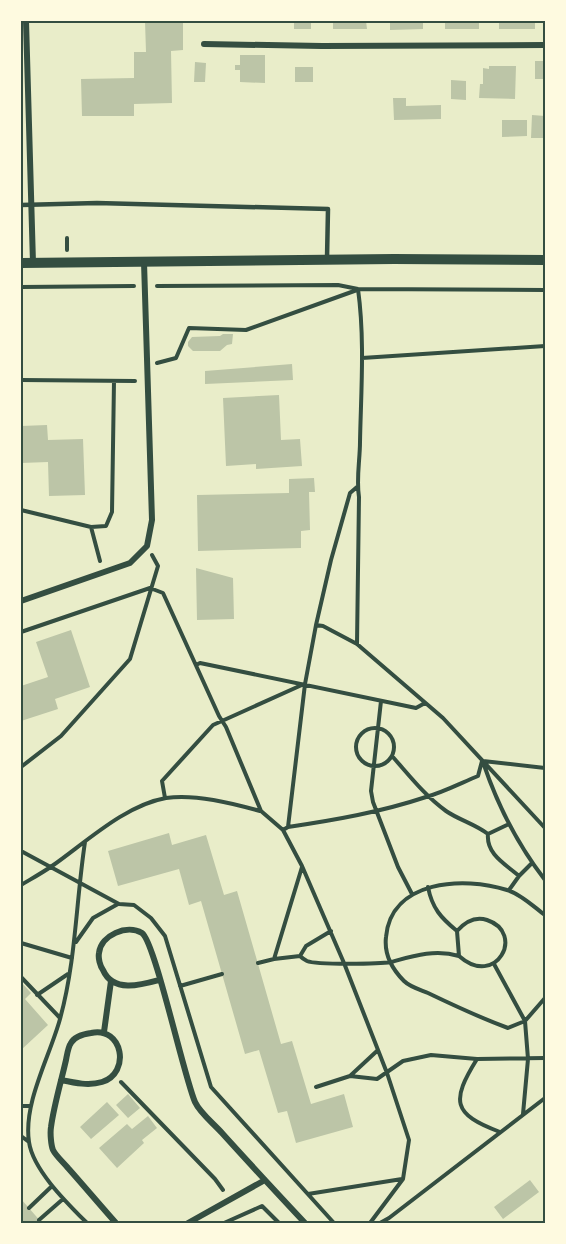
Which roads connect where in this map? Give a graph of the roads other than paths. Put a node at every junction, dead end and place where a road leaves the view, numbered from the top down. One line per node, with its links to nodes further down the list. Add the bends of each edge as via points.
1 (26, 21): 5 (street)
2 (204, 44): 3 (street)
3 (545, 45)
4 (21, 205): 5 (lane)
5 (32, 205): 6 (lane, via 97,203 328,210); 10 (street)
6 (327, 260): 7 (street); 8 (street)
7 (545, 260)
8 (144, 262): 10 (street); 11 (street, via 152,520 147,546 130,563)
9 (21, 263): 10 (street)
10 (33, 263)
11 (21, 602)
12 (159, 980): 13 (street, via 140,986); 13 (street, via 148,940 142,933 130,930 118,931 102,943 100,964); 16 (street, via 195,1104)
13 (111, 981): 14 (street)
14 (104, 1032): 15 (street, via 86,1034 71,1042); 15 (street, via 113,1037 120,1052 117,1071 102,1082 79,1084)
15 (62, 1080): 17 (street, via 50,1130 53,1151)
16 (265, 1180): 18 (street); 19 (street)
17 (116, 1223)
18 (188, 1223)
19 (305, 1223)

